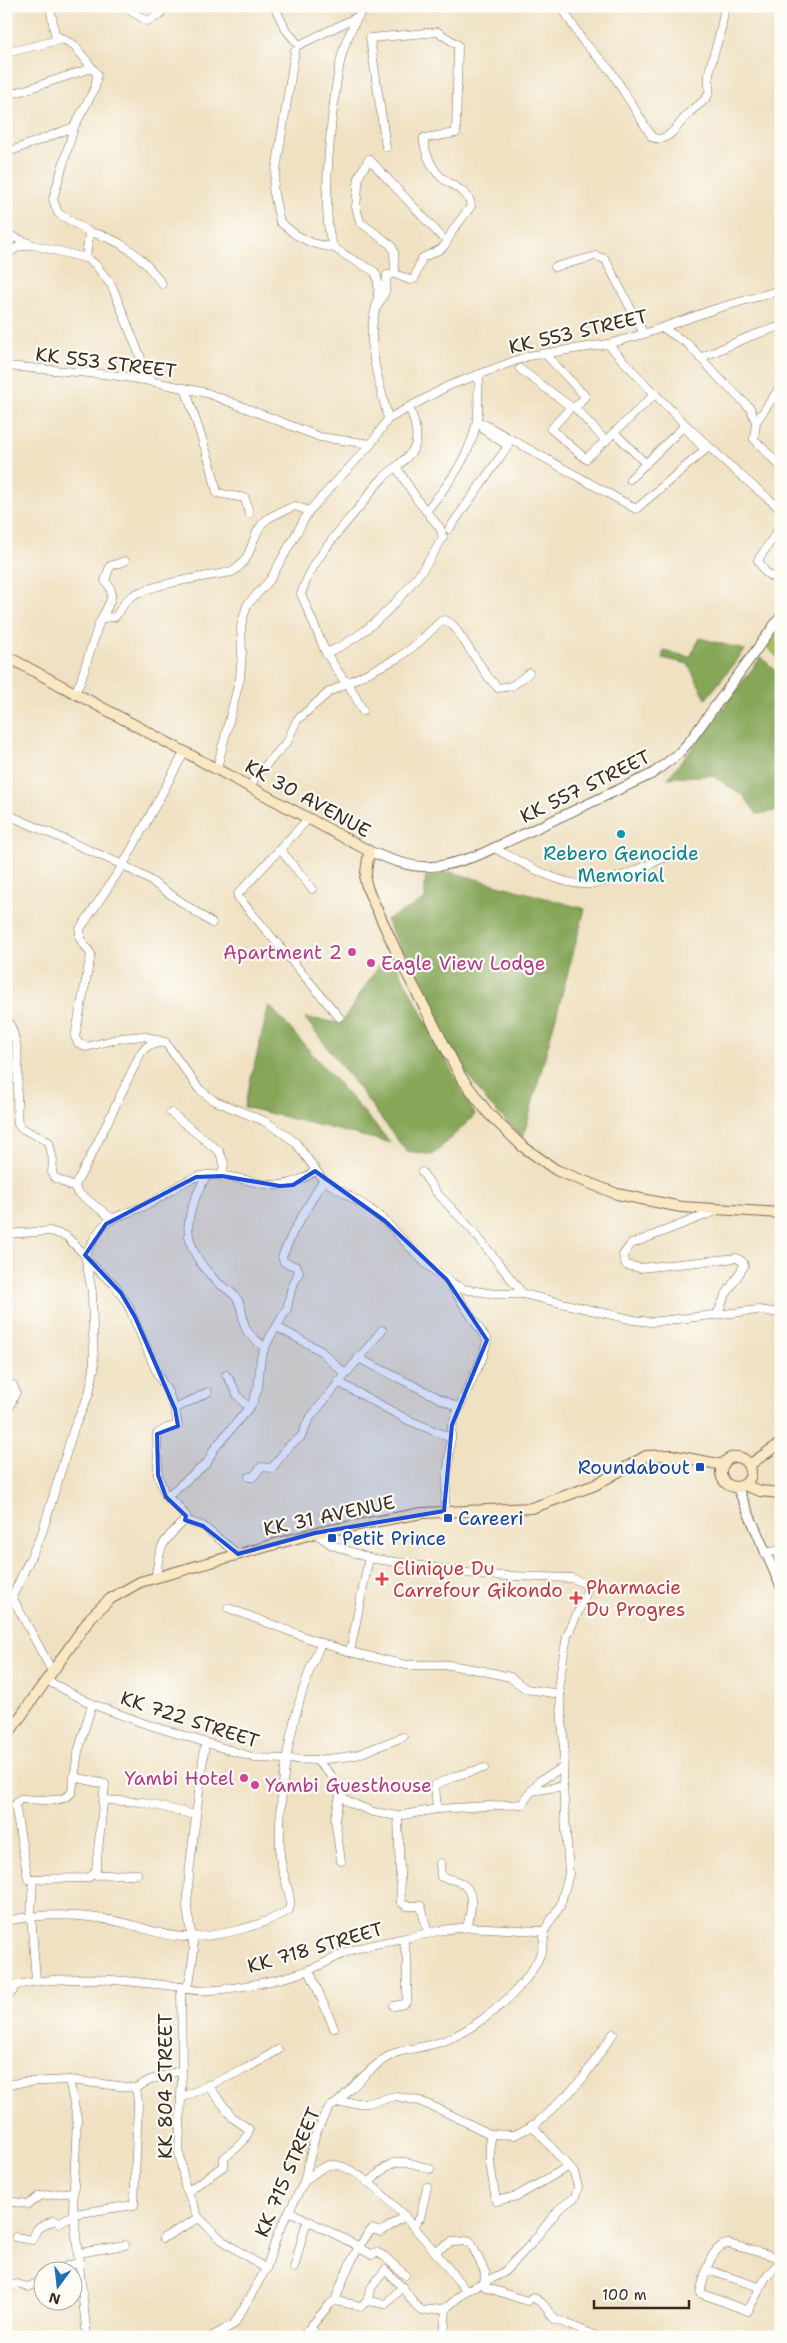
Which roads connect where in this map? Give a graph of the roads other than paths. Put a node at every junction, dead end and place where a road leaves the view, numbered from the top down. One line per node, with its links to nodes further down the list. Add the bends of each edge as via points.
1 (50, 6): 9 (street, via 53,31)
2 (123, 6): 3 (street, via 148,21 160,15)
3 (163, 6)
4 (274, 6): 8 (street, via 286,30 299,45)
5 (365, 6): 8 (street)
6 (560, 6): 7 (street, via 582,40 611,71 652,137 657,139 677,128 706,98)
7 (724, 6)
8 (358, 17): 21 (street, via 340,60 329,141 328,218)
9 (63, 39): 11 (street); 12 (street, via 74,45)
10 (295, 51): 21 (street, via 273,189 280,222 312,243)
11 (6, 53)
12 (92, 68): 13 (street); 14 (street, via 98,80)
13 (6, 96)
14 (74, 127): 16 (street); 17 (street, via 53,199 58,213)
15 (386, 147): 25 (street, via 370,38 438,32 458,45 456,133 424,138 424,147 439,176 462,191 471,206 445,245 422,258 414,279)
16 (6, 153)
17 (89, 232): 23 (street); 26 (street, via 122,243 150,267)
18 (6, 234): 20 (street)
19 (441, 236): 25 (street, via 369,158 359,176 356,207 360,222 391,245)
20 (33, 245): 22 (street, via 18,247); 23 (street)
21 (335, 248): 28 (street, via 375,272 378,278)
22 (6, 255)
23 (86, 258): 38 (street, via 112,286)
24 (555, 267): 31 (street, via 596,256 605,259)
25 (395, 274): 28 (street, via 387,275 385,292)
26 (162, 284)
27 (781, 290): 30 (street, KK 553 STREET)
28 (377, 306): 43 (street, via 371,330 372,346)
29 (781, 326): 34 (street)
30 (663, 328): 31 (street, KK 553 STREET); 34 (street, via 688,344)
31 (644, 334): 32 (street, KK 553 STREET)
32 (608, 344): 33 (street, KK 553 STREET); 52 (street, via 727,463)
33 (545, 354): 37 (street, KK 553 STREET, via 528,356); 46 (street, via 585,396 576,406 577,410)
34 (700, 358): 44 (street, via 750,408)
35 (6, 366): 38 (street, KK 553 STREET)
36 (520, 369): 46 (street, via 571,408 551,429 586,459)
37 (480, 374): 42 (street, KK 553 STREET, via 448,386); 54 (street, via 473,438 446,488)
38 (150, 381): 40 (street, KK 553 STREET)
39 (781, 386): 44 (street)
40 (185, 388): 47 (street, KK 553 STREET, via 208,393 320,437); 55 (street, via 217,493 245,498)
41 (652, 397): 45 (street)
42 (410, 407): 43 (street, KK 553 STREET); 49 (street, via 416,435 414,447)
43 (388, 419): 47 (street)
44 (756, 422): 50 (street, via 754,439)
45 (614, 432): 46 (street); 48 (street)
46 (606, 440)
47 (371, 444): 53 (street)
48 (646, 464): 51 (street); 57 (street, via 684,426 704,450 636,509 482,423 484,430 508,446)
49 (396, 468): 54 (street); 62 (street, via 383,478 340,529 305,582 301,594)
50 (781, 468)
51 (630, 479)
52 (781, 509)
53 (309, 511): 61 (street, via 294,506 267,519 243,566 232,572 140,592 124,603 115,617); 69 (street, via 276,570 247,606 243,616 240,678)
54 (426, 511): 62 (street, via 443,536 436,550 387,610 360,634)
55 (248, 514)
56 (781, 526): 59 (street, via 758,560 764,572)
57 (449, 529)
58 (124, 561): 61 (street, via 114,563 108,571 105,581 112,596)
59 (781, 583)
60 (781, 616): 73 (street, KK 557 STREET, via 689,742 666,764 652,774)
61 (102, 618): 66 (street)
62 (326, 653): 65 (street)
63 (6, 656): 66 (main road, KK 30 AVENUE)
64 (529, 673): 65 (street, via 512,686 498,688 453,625 446,620 398,658)
65 (346, 682): 67 (street); 70 (street, via 329,692 297,720 287,742 255,777)
66 (74, 694): 68 (main road, KK 30 AVENUE)
67 (363, 711)
68 (185, 751): 69 (main road, KK 30 AVENUE); 77 (street)
69 (217, 768): 70 (main road, KK 30 AVENUE)
70 (251, 786): 72 (main road, KK 30 AVENUE)
71 (6, 814): 77 (street)
72 (308, 819): 74 (street); 75 (main road, KK 30 AVENUE)
73 (494, 848): 75 (street, KK 557 STREET, via 452,865 434,868 394,862); 76 (street, via 542,872 578,884 619,877 666,856)
74 (280, 849): 78 (street); 81 (street, via 238,897)
75 (369, 851): 90 (main road, KK 30 AVENUE, via 365,880 368,890 403,966 461,1077 488,1113 522,1146 556,1170 588,1183 618,1194 681,1207)
76 (676, 856)
77 (122, 866): 79 (street, via 148,879); 82 (street, via 79,933 91,954 75,1037 86,1047 143,1036)
78 (312, 889)
79 (212, 923)
80 (6, 1017): 89 (street, via 12,1026 18,1055 18,1124 49,1142 54,1178)
81 (339, 1017)
82 (165, 1042): 84 (street, via 199,1089 214,1100 264,1121 283,1133 296,1143); 89 (street, via 142,1051)
83 (171, 1113): 87 (street, via 219,1151 224,1163)
84 (315, 1172): 87 (street, via 293,1185 280,1186); 88 (street)
85 (422, 1172): 96 (street)
86 (207, 1176): 87 (street); 92 (street, via 196,1177 151,1203); 101 (street, via 196,1194 188,1224 192,1250 215,1281 235,1296 241,1306 247,1332)
87 (222, 1176)
88 (323, 1180): 95 (street, via 369,1208); 99 (street, via 282,1257 299,1272)
89 (75, 1188): 92 (street)
90 (723, 1208): 91 (main road, KK 30 AVENUE); 98 (street, via 631,1244 623,1255 626,1265 640,1268 737,1258 744,1266)
91 (781, 1212)
92 (113, 1219): 94 (street, via 100,1230)
93 (6, 1234): 94 (street, via 50,1231 66,1236)
94 (86, 1258): 110 (street, via 122,1293); 129 (street, via 92,1292 92,1382 74,1428 42,1533)
95 (447, 1280): 96 (street, via 478,1293); 109 (street, via 487,1340)
96 (523, 1294): 98 (street, via 642,1321)
97 (781, 1313): 98 (street, via 759,1310)
98 (717, 1315)
99 (277, 1328): 101 (street); 103 (street, via 321,1351)
100 (382, 1330): 102 (street)
101 (265, 1348): 108 (street, via 258,1388)
102 (358, 1358): 103 (street); 109 (street)
103 (345, 1374): 105 (street)
104 (226, 1375): 108 (street, via 234,1393)
105 (338, 1382): 112 (street, via 408,1420); 116 (street, via 309,1419 301,1437 289,1446 272,1468 261,1467 253,1477)
106 (6, 1386): 111 (street, via 15,1387)
107 (208, 1392): 110 (street)
108 (249, 1407): 119 (street, via 214,1449 207,1463)
109 (459, 1408): 112 (street, via 452,1424)
110 (175, 1409): 119 (street, via 178,1426 157,1434 158,1476)
111 (6, 1415)
112 (451, 1438): 120 (street)
113 (781, 1443): 114 (main road)
114 (749, 1464): 115 (main road, via 736,1457); 117 (main road, via 751,1476)
115 (723, 1465): 117 (main road, via 723,1480 729,1485); 120 (main road, KK 31 AVENUE, via 654,1455 627,1465 585,1489 532,1508)
116 (248, 1477)
117 (740, 1486): 118 (main road); 124 (street)
118 (781, 1492)
119 (166, 1498): 121 (street, via 180,1509)
120 (444, 1512): 122 (main road, KK 31 AVENUE)
121 (185, 1520): 125 (street, via 203,1526); 127 (street, via 162,1545)
122 (315, 1532): 125 (main road, KK 31 AVENUE); 126 (street, via 332,1545)
123 (781, 1550): 124 (street)
124 (765, 1553): 128 (street)
125 (238, 1554): 127 (main road, KK 31 AVENUE)
126 (369, 1558): 132 (street); 135 (street, via 481,1575 541,1576 584,1582 588,1585 585,1597 567,1636 561,1664)
127 (156, 1577): 133 (main road, KK 31 AVENUE, via 118,1594 100,1608)
128 (781, 1587)
129 (9, 1594): 133 (street)
130 (228, 1608): 131 (street)
131 (321, 1644): 132 (street); 140 (street, via 295,1716)
132 (350, 1652): 135 (street, via 406,1665 449,1665 484,1671 510,1677 526,1689)
133 (52, 1671): 134 (main road, KK 31 AVENUE)
134 (46, 1680): 136 (street, KK 722 STREET); 137 (main road, KK 31 AVENUE)
135 (560, 1694): 143 (street, via 564,1744)
136 (92, 1704): 139 (street, KK 722 STREET); 144 (street)
137 (6, 1736)
138 (403, 1737): 141 (street, KK 722 STREET, via 356,1755)
139 (205, 1743): 140 (street, KK 722 STREET, via 255,1758); 150 (street, KK 804 STREET)
140 (287, 1759): 141 (street, KK 722 STREET); 162 (street, via 280,1855 290,1909 247,1928)
141 (316, 1760): 147 (street, via 330,1775)
142 (484, 1768): 149 (street, via 435,1785)
143 (562, 1768): 145 (street); 146 (street, via 539,1781)
144 (74, 1777): 148 (street, via 103,1782); 156 (street, via 72,1792 67,1796 44,1801 20,1799 15,1804 28,1879)
145 (562, 1786): 146 (street); 160 (street, via 569,1874 560,1906)
146 (531, 1791): 149 (street, via 522,1804)
147 (340, 1795): 151 (street, via 366,1810); 152 (street, via 335,1819)
148 (104, 1800): 150 (street, via 142,1802); 155 (street)
149 (437, 1810): 151 (street)
150 (195, 1815): 162 (street, KK 804 STREET, via 187,1909)
151 (398, 1816): 161 (street, via 401,1902 406,1906 422,1906)
152 (341, 1861)
153 (440, 1862): 159 (street, via 441,1877 457,1881 468,1890 471,1902)
154 (137, 1874): 155 (street)
155 (93, 1875): 156 (street)
156 (33, 1879): 157 (street)
157 (31, 1916): 158 (street); 162 (street, via 69,1916 119,1922 154,1933); 165 (street)
158 (6, 1921)
159 (467, 1927): 160 (street, KK 718 STREET); 161 (street, KK 718 STREET)
160 (544, 1931): 179 (street, KK 715 STREET, via 538,1960 507,2000 467,2030 382,2061)
161 (428, 1934): 163 (street, KK 718 STREET)
162 (192, 1936): 167 (street, KK 804 STREET, via 193,1964)
163 (403, 1939): 164 (street, KK 718 STREET, via 350,1951); 169 (street, via 408,2001)
164 (309, 1970): 167 (street, KK 718 STREET, via 230,1988); 170 (street)
165 (36, 1980): 166 (street, KK 718 STREET); 167 (street, KK 718 STREET, via 88,1978)
166 (10, 1986): 168 (street, via 13,1991)
167 (184, 1988): 173 (street, KK 804 STREET)
168 (6, 1997)
169 (394, 2006)
170 (334, 2028)
171 (613, 2034): 180 (street, via 583,2078)
172 (278, 2050): 176 (street)
173 (182, 2070): 177 (street); 178 (street, KK 804 STREET)
174 (69, 2080): 175 (street); 177 (street); 187 (street, via 77,2146)
175 (6, 2085)
176 (208, 2085): 178 (street); 188 (street, via 233,2118 249,2129 240,2144 224,2158 224,2166)
177 (136, 2088): 191 (street, via 134,2204)
178 (182, 2098): 188 (street, KK 804 STREET, via 179,2152)
179 (338, 2103): 181 (street, via 368,2103 396,2096 443,2111); 184 (street, KK 715 STREET, via 330,2107 315,2136)
180 (532, 2125): 181 (street, via 515,2135); 209 (street, via 574,2173 578,2187 575,2197 559,2209 532,2244 503,2273)
181 (490, 2134): 182 (street, via 490,2163 496,2201 517,2196)
182 (566, 2168)
183 (430, 2169): 185 (street, via 395,2161)
184 (304, 2182): 185 (street, via 330,2165 342,2167); 190 (street, KK 715 STREET)
185 (367, 2182): 192 (street)
186 (427, 2187): 195 (street, via 420,2218)
187 (73, 2192): 189 (street, via 39,2196 29,2204); 191 (street)
188 (188, 2192): 193 (street, KK 804 STREET)
189 (6, 2202)
190 (289, 2211): 194 (street); 205 (street, KK 715 STREET)
191 (74, 2214): 196 (street, via 59,2223 54,2220 37,2229 32,2240); 201 (street)
192 (405, 2216): 195 (street); 199 (street, via 381,2232 372,2229)
193 (199, 2218): 197 (street); 205 (street, KK 804 STREET, via 222,2240)
194 (310, 2221): 199 (street); 204 (street, via 305,2227)
195 (413, 2225): 200 (street)
196 (16, 2237)
197 (162, 2238)
198 (125, 2245): 201 (street)
199 (360, 2248): 207 (street, via 372,2255 376,2252 384,2256); 215 (street, via 352,2257)
200 (435, 2251): 209 (street, via 452,2242 470,2241 485,2272); 214 (street)
201 (79, 2253): 202 (street)
202 (80, 2260)
203 (781, 2260): 206 (street, via 725,2244 717,2248); 213 (street)
204 (294, 2268)
205 (266, 2269): 219 (street, KK 715 STREET)
206 (708, 2270): 213 (street); 213 (street, via 701,2295 746,2310 750,2309)
207 (405, 2274)
208 (82, 2283): 220 (street)
209 (484, 2283): 214 (street); 225 (street, via 485,2287 527,2301 533,2297 555,2320)
210 (32, 2285): 211 (street)
211 (6, 2287)
212 (402, 2287): 216 (street, via 389,2303); 216 (street, via 385,2270 371,2288); 217 (street, via 422,2311)
213 (760, 2287)
214 (466, 2291): 217 (street)
215 (335, 2301): 216 (street, via 360,2306); 218 (street)
216 (367, 2301)
217 (446, 2308): 224 (street)
218 (310, 2328): 222 (street); 223 (street)
219 (226, 2334): 221 (street, KK 715 STREET)
220 (87, 2337)
221 (211, 2337)
222 (302, 2337)
223 (318, 2337)
224 (444, 2337)
225 (598, 2337)

